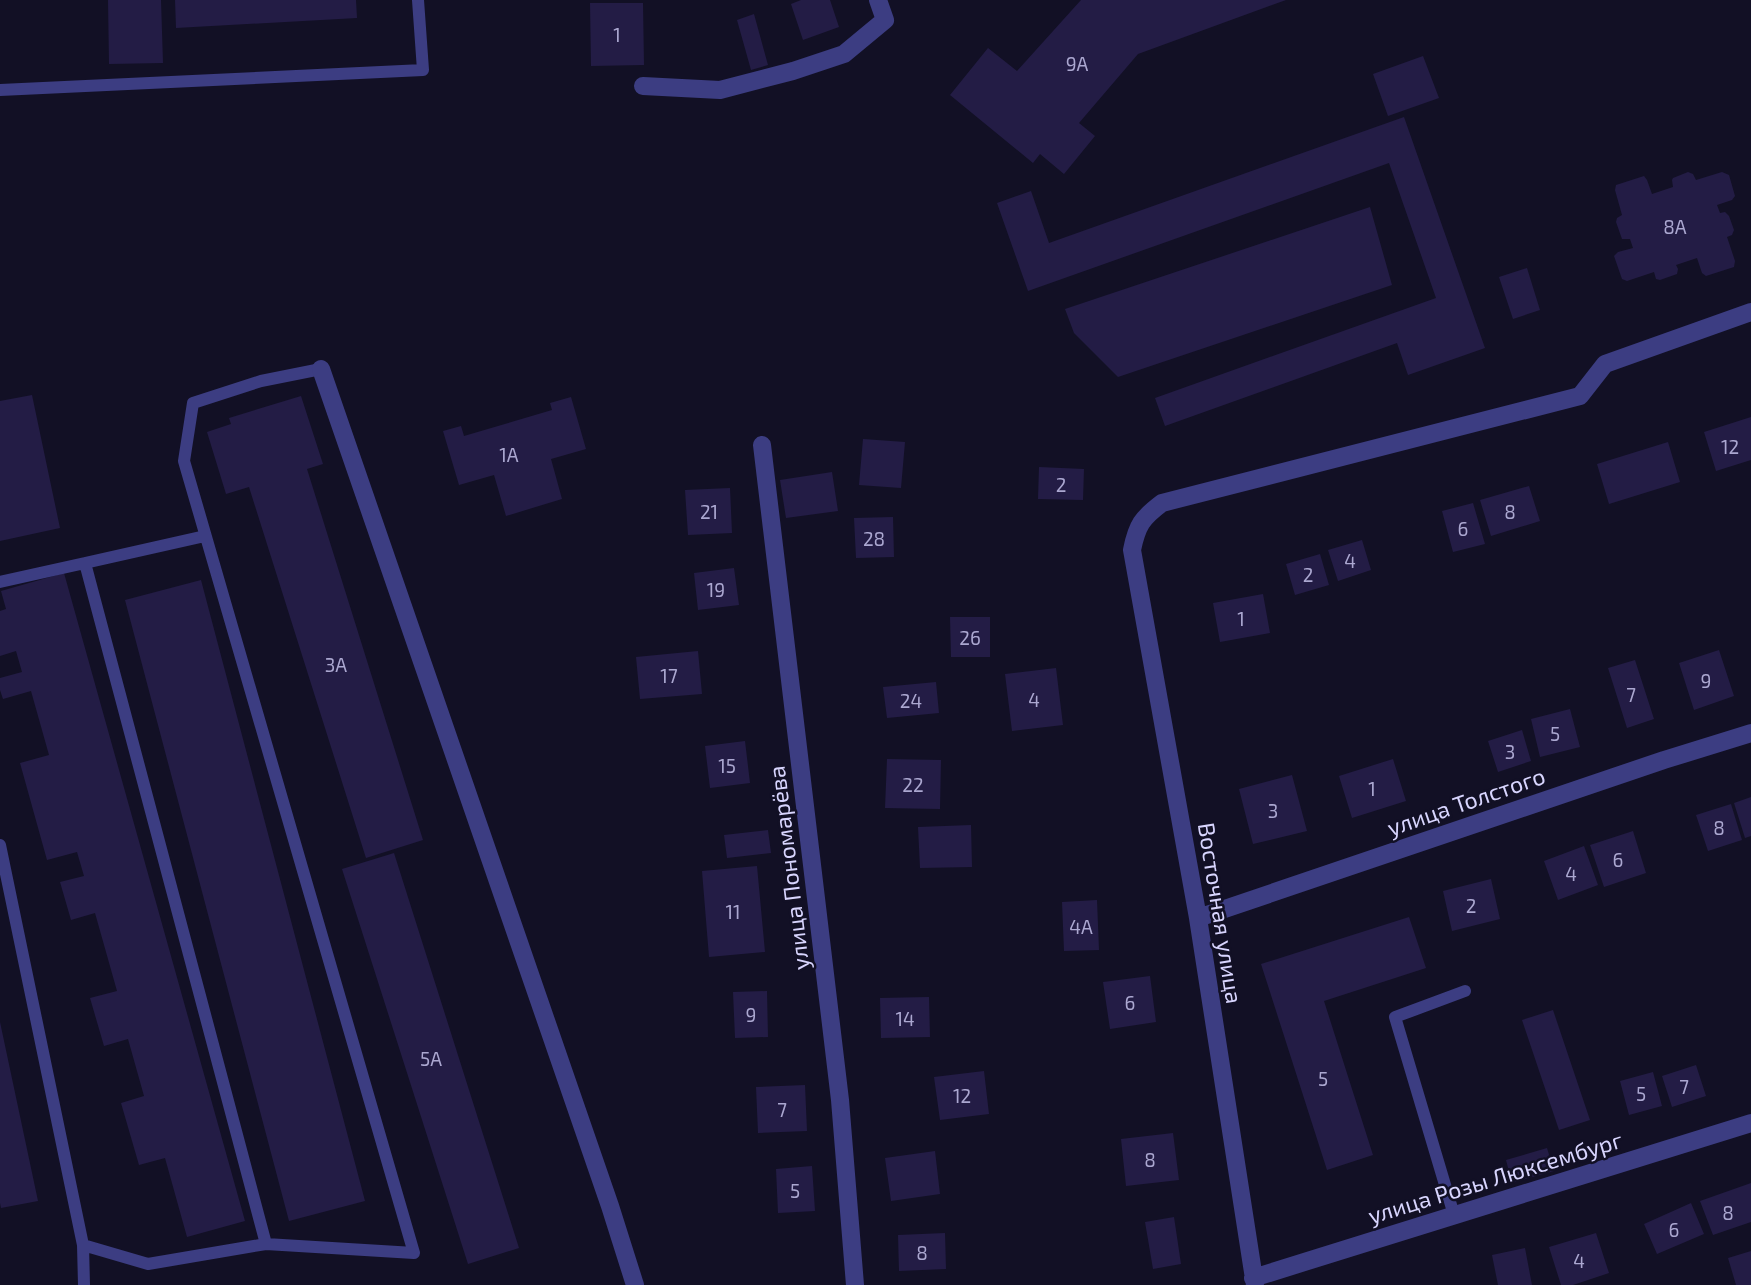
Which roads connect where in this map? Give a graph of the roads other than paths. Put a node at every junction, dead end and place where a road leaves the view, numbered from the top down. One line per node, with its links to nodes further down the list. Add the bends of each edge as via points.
1 (418, 0): 4 (lane, via 423,70)
2 (878, 0): 3 (street, via 885,20 844,54 720,90)
3 (643, 86)
4 (0, 90)
5 (1751, 312): 13 (street, Восточная улица, via 1605,364 1580,396 1162,503 1145,516 1132,550)
6 (321, 369): 8 (lane, via 261,381 193,403 184,461); 21 (street)
7 (762, 445): 22 (street, улица Пономарёва, via 840,1100)
8 (205, 536): 9 (lane); 17 (lane, via 414,1253)
9 (85, 563): 10 (lane); 17 (lane)
10 (0, 582)
11 (1751, 733): 13 (street, улица Толстого)
12 (0, 845): 18 (lane)
13 (1198, 918): 19 (street, Восточная улица)
14 (1465, 991): 16 (lane, via 1395,1017)
15 (1751, 1123): 16 (street, улица Розы Люксембург)
16 (1454, 1215): 19 (street, улица Розы Люксембург)
17 (266, 1244): 18 (lane, via 148,1264)
18 (83, 1245): 20 (lane)
19 (1254, 1282)
20 (85, 1285)
21 (635, 1285)
22 (855, 1285)

